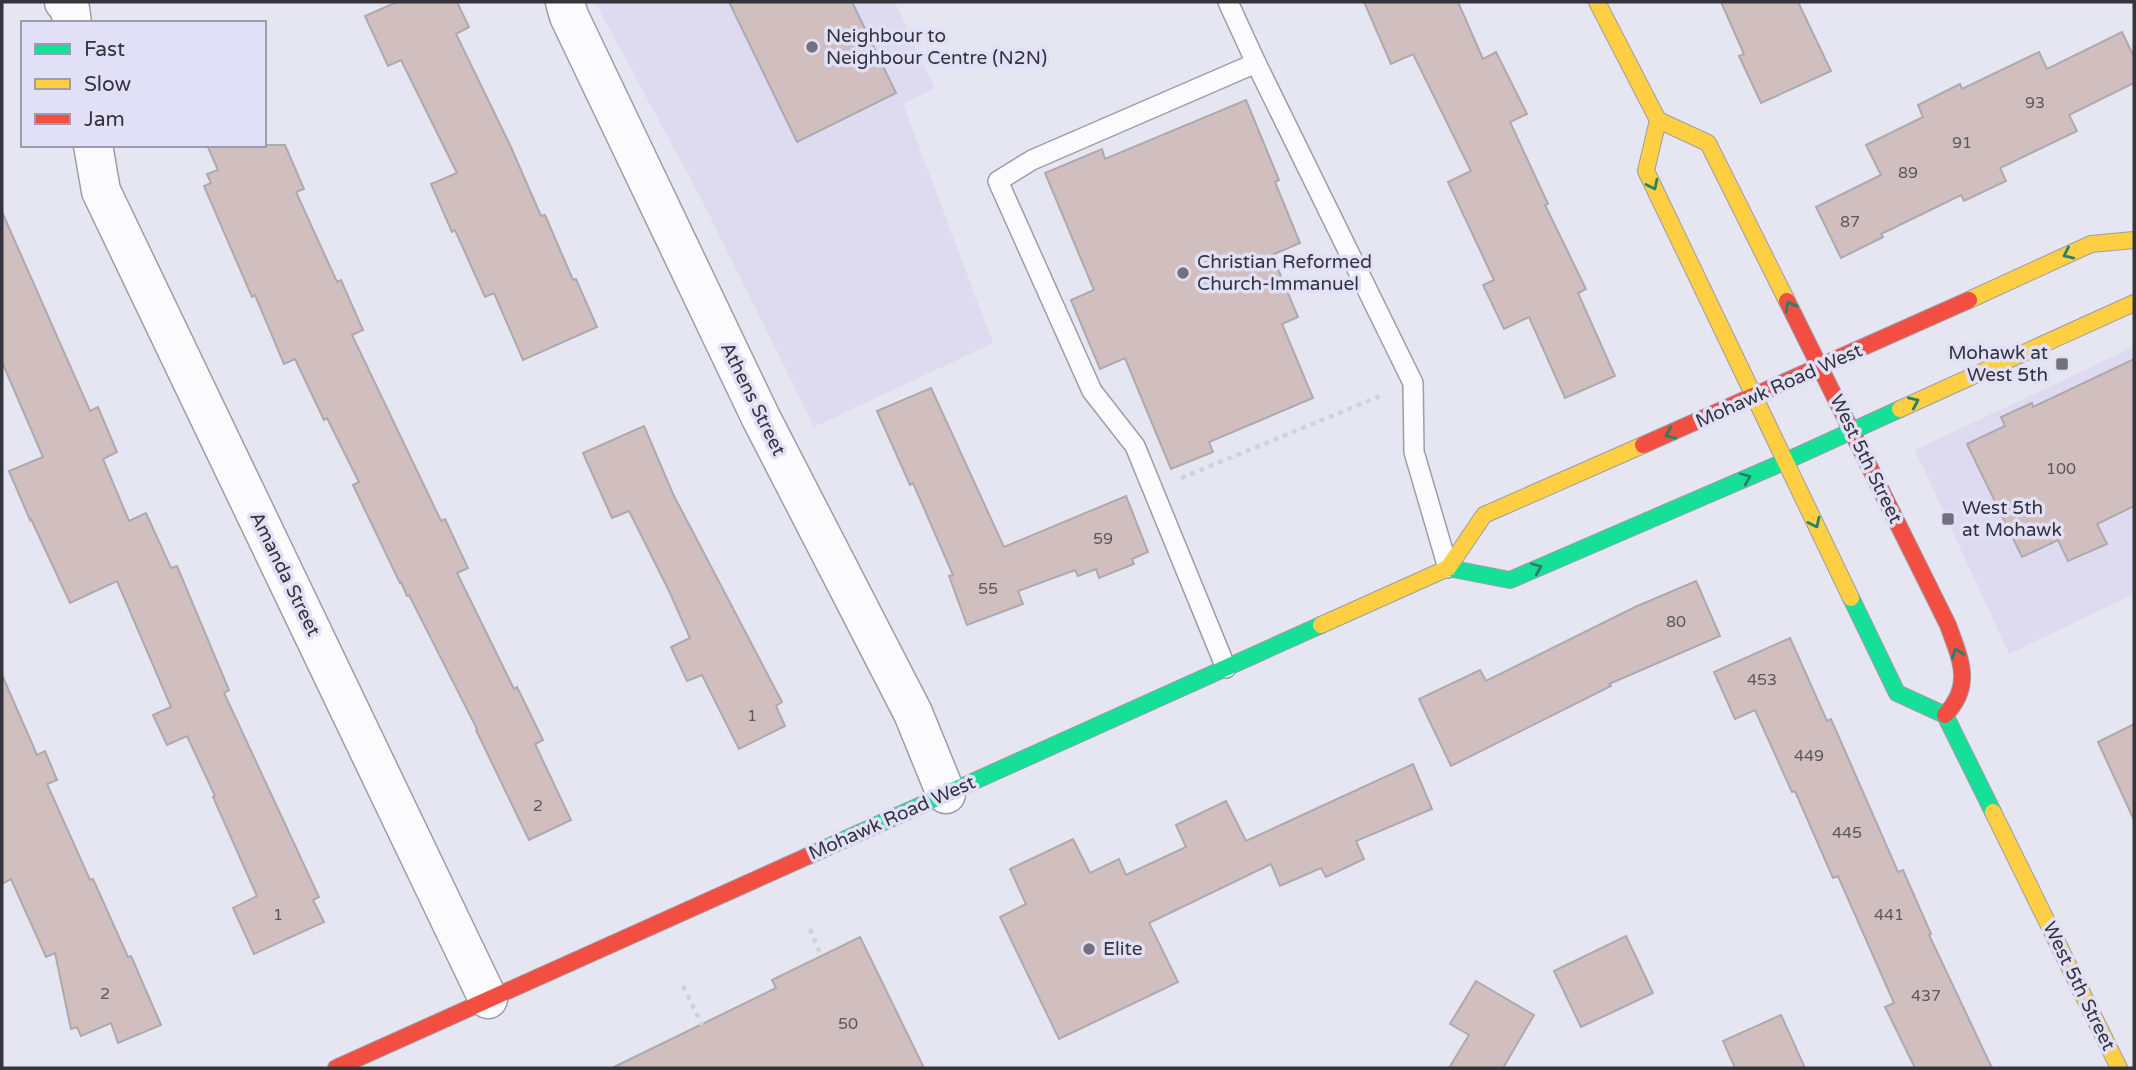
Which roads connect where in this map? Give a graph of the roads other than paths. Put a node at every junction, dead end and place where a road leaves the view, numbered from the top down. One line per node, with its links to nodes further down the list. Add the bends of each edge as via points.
1 (64, 2): 5 (street)
2 (565, 2): 18 (street, Athens Street, via 761,418 913,713)
3 (1228, 2): 6 (lane)
4 (1597, 2): 7 (main road)
5 (72, 21)
6 (1256, 63): 15 (lane, via 1413,383 1413,452); 16 (lane, via 1032,160 998,181 1092,391 1135,446)
7 (1658, 120): 11 (main road, West 5th Street, one-way to 7, via 1708,144); 12 (main road, one-way to 12, via 1646,171)
8 (93, 147): 19 (street, Amanda Street, via 101,191)
9 (2134, 240): 11 (main road, Mohawk Road West, one-way to 11, via 2091,244)
10 (2134, 303): 13 (main road, one-way to 10)
11 (1821, 367): 12 (main road, Mohawk Road West); 13 (main road, West 5th Street)
12 (1755, 397): 14 (main road); 15 (main road, Mohawk Road West, one-way to 15, via 1484,515)
13 (1852, 430): 14 (main road); 17 (main road, West 5th Street, one-way to 13, via 1960,696 1961,664 1948,625)
14 (1786, 461): 15 (main road, one-way to 14, via 1510,580); 17 (main road, one-way to 17, via 1897,693)
15 (1448, 568): 16 (main road, Mohawk Road West)
16 (1226, 668): 18 (main road, Mohawk Road West)
17 (1945, 715): 21 (main road, West 5th Street)
18 (946, 794): 19 (main road, Mohawk Road West)
19 (488, 999): 20 (main road, Mohawk Road West)
20 (340, 1067)
21 (2119, 1068)

